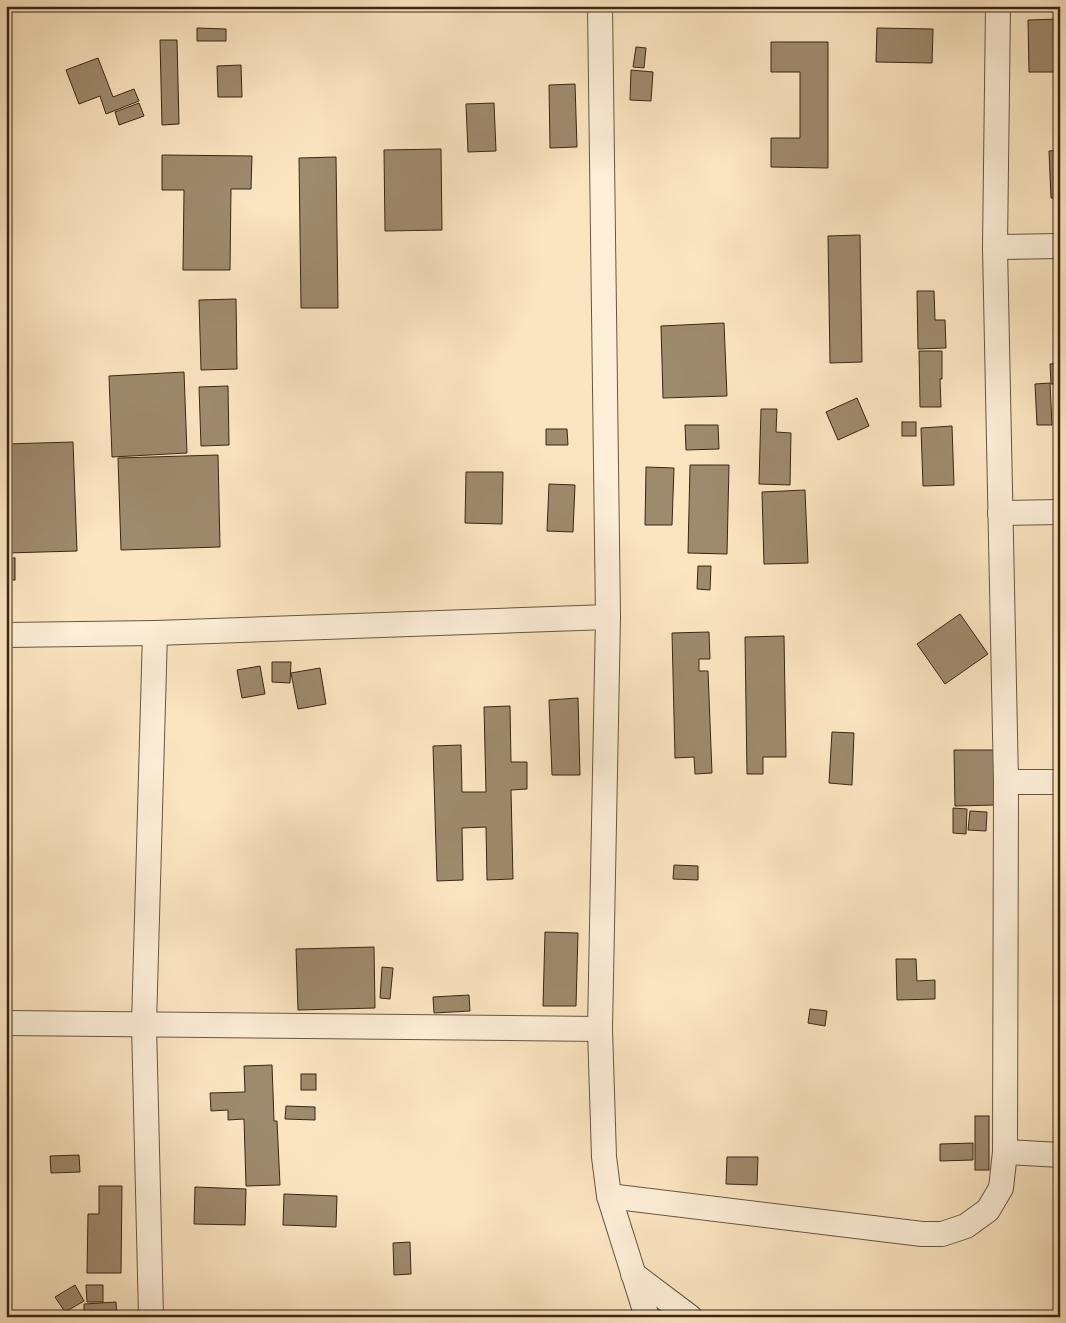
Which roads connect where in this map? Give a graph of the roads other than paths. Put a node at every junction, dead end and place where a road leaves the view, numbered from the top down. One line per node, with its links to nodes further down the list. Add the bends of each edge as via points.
1 (600, 6): 7 (street)
2 (998, 6): 4 (street)
3 (1060, 246): 4 (street)
4 (995, 247): 6 (street)
5 (1060, 512): 6 (street)
6 (1000, 513): 10 (street)
7 (608, 617): 8 (street); 14 (street)
8 (155, 632): 9 (street); 13 (street)
9 (6, 635)
10 (1006, 782): 11 (street); 15 (street)
11 (1060, 782)
12 (6, 1023): 13 (street)
13 (144, 1024): 14 (street); 19 (street)
14 (600, 1029): 17 (street, via 604,1157)
15 (1005, 1152): 16 (street); 17 (street, via 1001,1188 988,1210 966,1226 942,1234)
16 (1060, 1155)
17 (609, 1196): 18 (street)
18 (633, 1274): 20 (street); 21 (street)
19 (151, 1317)
20 (647, 1317)
21 (690, 1317)

